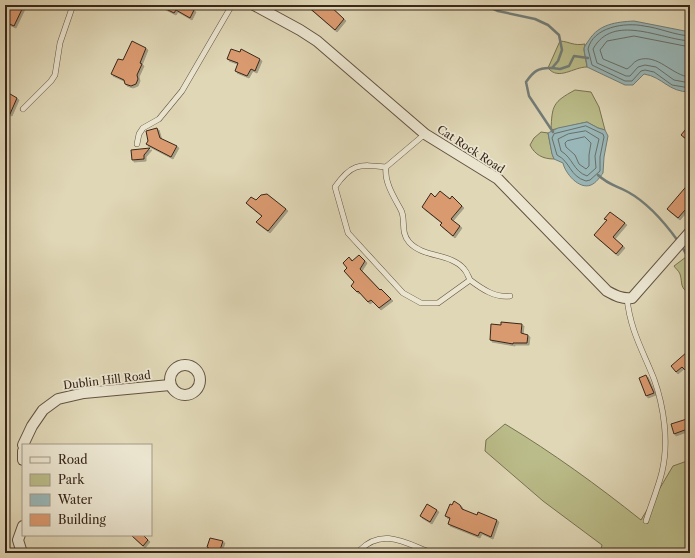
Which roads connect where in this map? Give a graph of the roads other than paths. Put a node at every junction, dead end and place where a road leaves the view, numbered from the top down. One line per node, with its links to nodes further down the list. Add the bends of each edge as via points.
1 (73, 5): 4 (lane, via 60,43 55,75)
2 (232, 5): 6 (lane, via 182,91 159,119 143,128)
3 (254, 5): 5 (street, Cat Rock Road, via 317,41)
4 (24, 109)
5 (425, 134): 7 (lane); 11 (street, Cat Rock Road, via 498,178 607,291 622,299)
6 (136, 144)
7 (386, 167): 9 (lane, via 385,177 403,212 402,227 408,241 428,254 453,261 464,268); 9 (lane, via 352,167 345,172 335,187 348,233 399,290 421,303 438,303)
8 (689, 233): 11 (street, via 632,298)
9 (470, 280): 10 (lane, via 488,292 503,297)
10 (510, 296)
11 (628, 298): 14 (lane, via 635,337 658,391 663,414 665,446 662,472)
12 (170, 386): 13 (street, Dublin Hill Road, via 84,393 58,399 43,410)
13 (24, 444)
14 (646, 521)
15 (22, 529): 16 (street, via 18,540)
16 (22, 553)
17 (360, 553): 18 (lane, via 368,542 381,538 397,540)
18 (432, 553)

